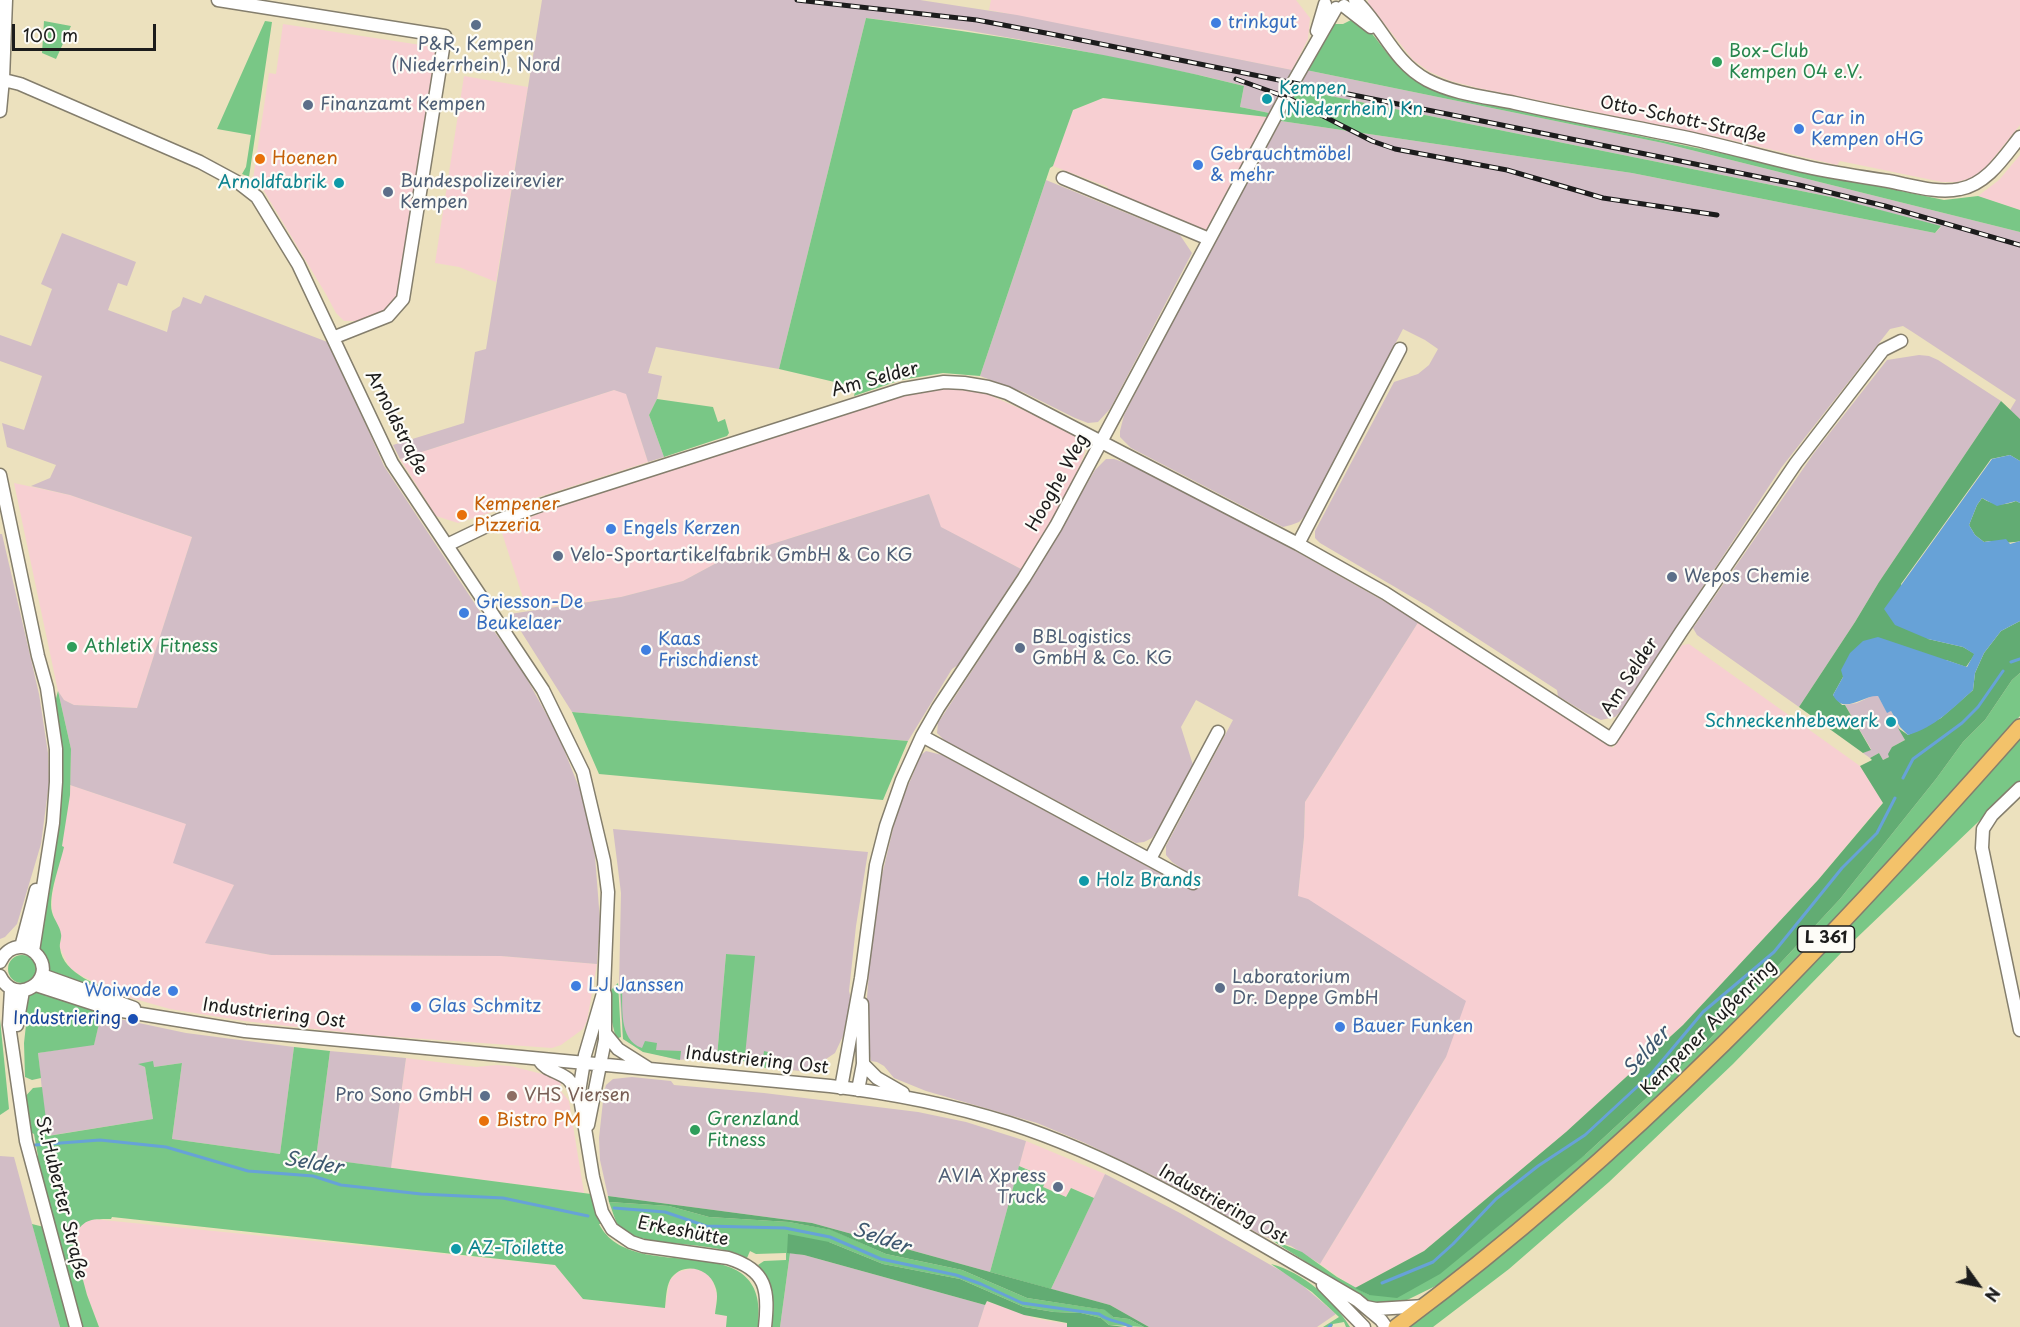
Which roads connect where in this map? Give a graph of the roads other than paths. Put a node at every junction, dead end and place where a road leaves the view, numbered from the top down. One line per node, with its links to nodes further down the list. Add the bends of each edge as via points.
1 (6, 0): 4 (street)
2 (218, 0): 9 (street, via 445,36 403,300 388,316)
3 (1339, 3): 6 (street, Otto-Schott-Straße, via 1373,19 1403,63 1433,83 1463,93 1690,138 1810,167 1923,188 1959,190 1980,180); 8 (street, Hooghe Weg)
4 (2, 79): 5 (street); 9 (street, Arnoldstraße, via 200,162 246,187 270,216)
5 (0, 111)
6 (2020, 137)
7 (1063, 178): 8 (street)
8 (1209, 239): 12 (street, Hooghe Weg)
9 (335, 337): 15 (street, Arnoldstraße, via 392,463)
10 (1901, 341): 14 (street, Am Selder, via 1883,350 1796,463 1611,740 1423,616)
11 (1400, 349): 14 (street)
12 (1102, 442): 14 (street, Am Selder); 15 (street, Am Selder, via 1007,393 944,382 923,384 547,503); 18 (street, Hooghe Weg, via 1042,549)
13 (0, 475): 22 (street, via 56,749 53,823)
14 (1298, 544)
15 (447, 545): 28 (street, Arnoldstraße, via 543,690 584,772 608,891)
16 (2020, 727): 42 (main road, Kempener Außenring / L 361, via 1832,932 1664,1101 1495,1252)
17 (1218, 732): 20 (street)
18 (922, 736): 20 (street); 25 (street, Hooghe Weg, via 894,801 879,855)
19 (2020, 788): 29 (street, via 1992,814 1983,829 1982,848)
20 (1150, 859): 21 (street)
21 (1193, 883)
22 (27, 949): 23 (street, via 11,949); 26 (street, via 42,964)
23 (1, 958)
24 (0, 976): 27 (street, via 3,983)
25 (861, 978): 33 (street, Hooghe Weg); 36 (street, Hooghe Weg)
26 (39, 980): 27 (street); 31 (street, Industriering Ost, via 110,1009 155,1017 245,1031)
27 (17, 990): 44 (street, St.Huberter Straße, via 9,1025 26,1141)
28 (604, 990): 30 (street, Arnoldstraße); 32 (street, Arnoldstraße)
29 (2020, 1030)
30 (605, 1033): 34 (street, Arnoldstraße); 35 (street, via 618,1049)
31 (538, 1060): 32 (street, Industriering Ost); 38 (street, via 543,1067 570,1081)
32 (583, 1064): 34 (street, Industriering Ost); 38 (street, Erkeshütte)
33 (863, 1064): 37 (street, Hooghe Weg); 39 (street, via 877,1078)
34 (599, 1065): 35 (street, Industriering Ost); 40 (street, Erkeshütte)
35 (649, 1069): 36 (street, Industriering Ost)
36 (841, 1088): 37 (street, Industriering Ost)
37 (858, 1090): 39 (street, Industriering Ost)
38 (580, 1095): 40 (street, Erkeshütte)
39 (912, 1099): 41 (street, Industriering Ost, via 972,1112 1066,1144 1158,1188)
40 (586, 1132): 45 (street, Erkeshütte, via 592,1177 612,1230 643,1246 741,1262 764,1285 768,1303)
41 (1316, 1278): 43 (street, Industriering Ost); 46 (street, Industriering Ost)
42 (1425, 1306): 43 (street); 48 (main road, Kempener Außenring / L 361)
43 (1366, 1307): 47 (street, Industriering Ost)
44 (76, 1327)
45 (765, 1327)
46 (1364, 1327)
47 (1386, 1327)
48 (1396, 1327)

